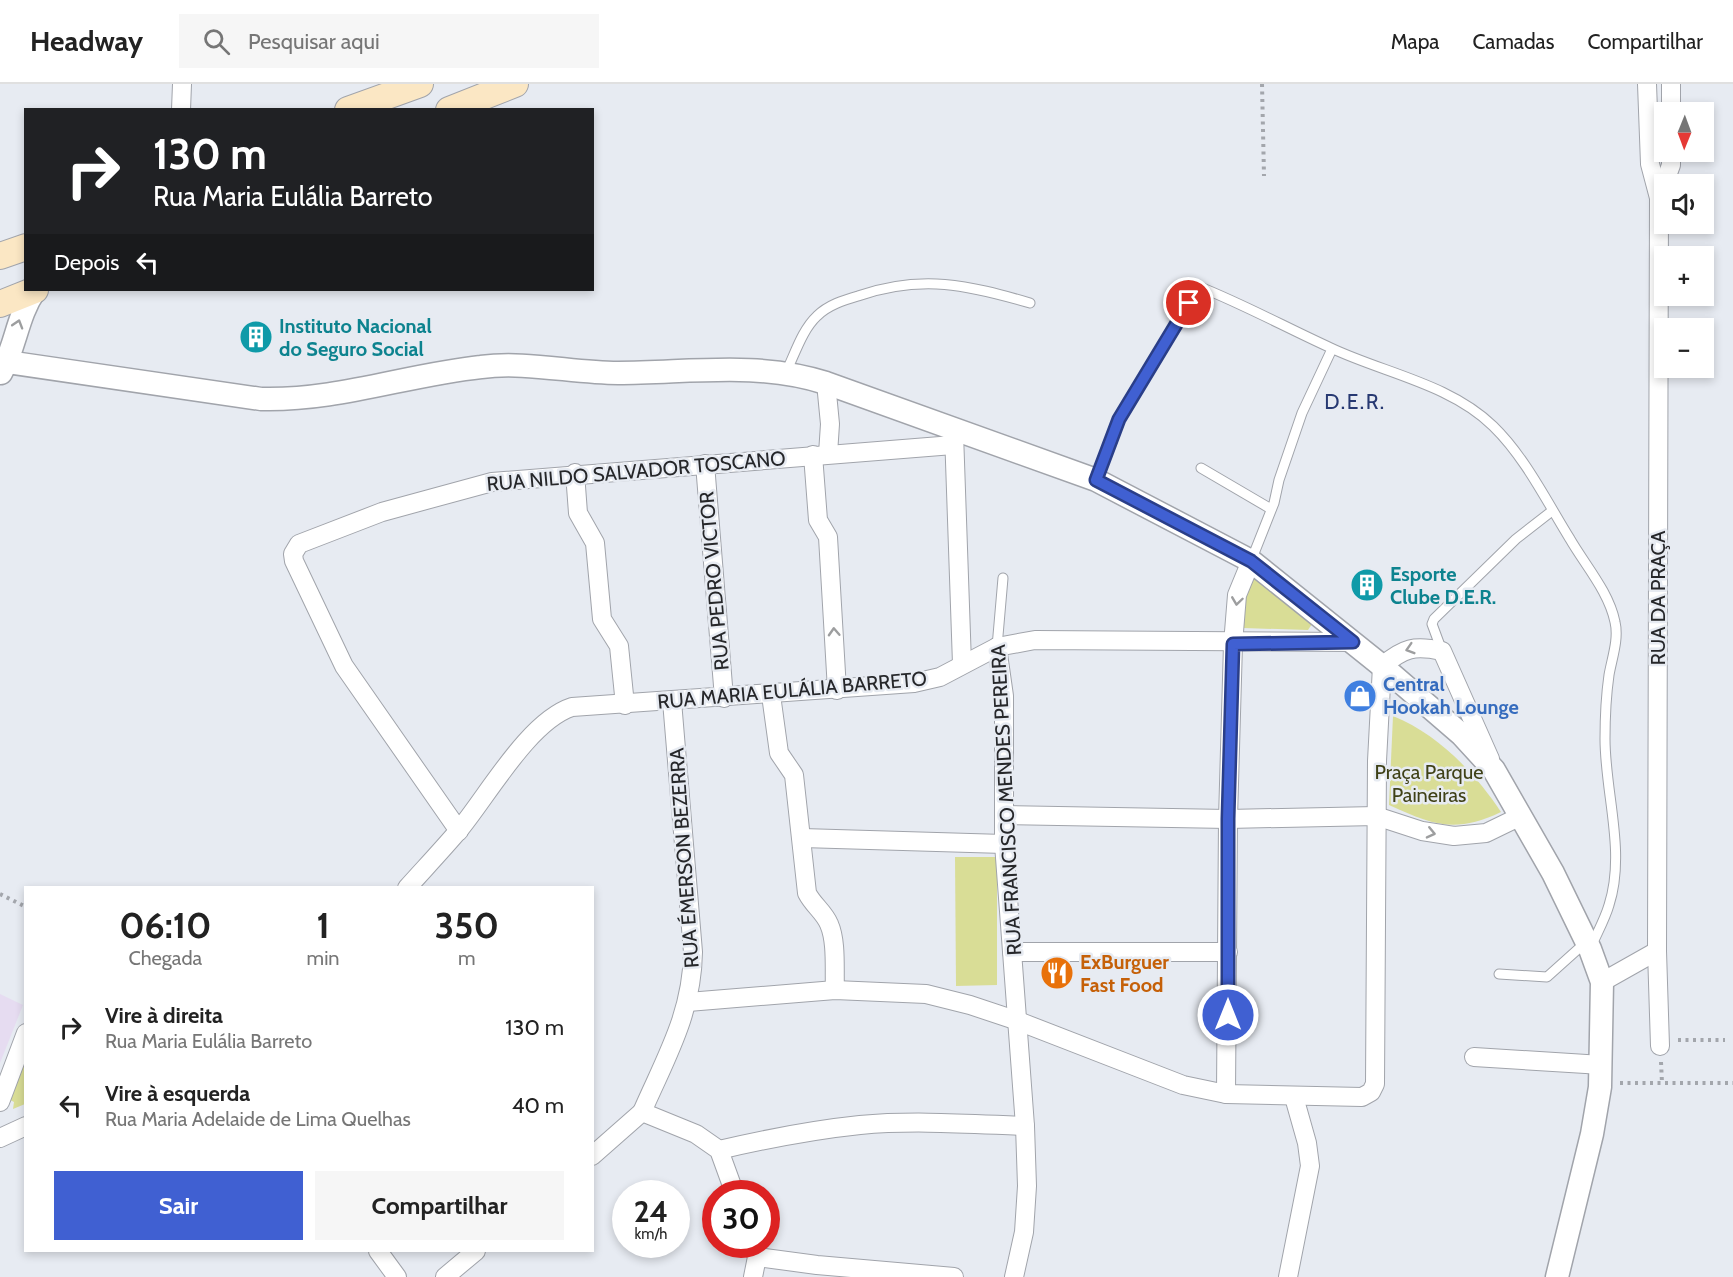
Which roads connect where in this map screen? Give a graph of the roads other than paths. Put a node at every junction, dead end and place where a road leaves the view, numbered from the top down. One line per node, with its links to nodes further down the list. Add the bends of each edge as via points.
1 (182, 84): 7 (street)
2 (420, 84): 8 (main road)
3 (515, 84): 9 (main road)
4 (1647, 84): 10 (street)
5 (1671, 84): 6 (street)
6 (1671, 102)
7 (181, 108)
8 (354, 108)
9 (453, 108)
10 (1654, 179)
11 (1659, 234): 53 (street, RUA DA PRAÇA)
12 (24, 248): 13 (main road)
13 (0, 256)
14 (32, 291): 17 (main road)
15 (34, 291): 19 (street, one-way to 15, via 21,313)
16 (1030, 303): 20 (lane, via 942,282 908,283 869,292 817,316 804,333)
17 (0, 304)
18 (1332, 349): 27 (lane, via 1200,287 1119,419); 28 (lane, via 1302,413); 29 (lane, via 1400,374 1459,402 1493,426 1521,461)
19 (2, 365): 20 (street, via 289,400 378,388 484,366 618,373)
20 (786, 372): 21 (street)
21 (826, 383): 22 (street); 23 (street, via 830,424)
22 (954, 436): 23 (street, RUA NILDO SALVADOR TOSCANO); 27 (street); 36 (street)
23 (821, 454): 24 (street, RUA NILDO SALVADOR TOSCANO); 38 (street, one-way to 23, via 828,537 818,520)
24 (705, 464): 26 (street, RUA NILDO SALVADOR TOSCANO); 40 (street, RUA PEDRO VICTOR)
25 (1201, 468): 28 (lane)
26 (575, 474): 42 (street, via 578,513 595,543 602,619 619,646); 48 (street, RUA NILDO SALVADOR TOSCANO, via 492,482 452,491 382,512 299,544 295,549 294,561 344,666)
27 (1096, 480): 30 (street)
28 (1271, 509): 30 (lane)
29 (1552, 511): 35 (lane, via 1516,539 1434,619 1432,624); 52 (lane, via 1611,606 1616,625 1605,738 1614,821 1614,869 1610,904)
30 (1251, 561): 32 (street); 33 (street, one-way to 33, via 1237,595)
31 (1004, 578): 34 (lane, RUA FRANCISCO MENDES PEREIRA)
32 (1353, 642): 33 (street, RUA MARIA EULÁLIA BARRETO); 37 (street)
33 (1233, 644): 34 (street, RUA MARIA EULÁLIA BARRETO, via 1035,640); 47 (street)
34 (997, 647): 36 (street, RUA MARIA EULÁLIA BARRETO); 44 (street, RUA FRANCISCO MENDES PEREIRA, via 1004,696)
35 (1442, 651): 37 (street, one-way to 37, via 1420,646 1398,653); 43 (street)
36 (962, 664): 38 (street, RUA MARIA EULÁLIA BARRETO, via 940,677 914,683)
37 (1382, 666): 43 (street, via 1462,735); 45 (street)
38 (837, 690): 39 (street, RUA MARIA EULÁLIA BARRETO)
39 (771, 695): 40 (street, RUA MARIA EULÁLIA BARRETO); 49 (street, via 779,753 794,775)
40 (724, 698): 41 (street, RUA MARIA EULÁLIA BARRETO)
41 (672, 701): 42 (street, RUA MARIA EULÁLIA BARRETO); 59 (street, RUA ÉMERSON BEZERRA, via 693,952)
42 (625, 705): 48 (street, RUA MARIA EULÁLIA BARRETO, via 572,707 547,720)
43 (1494, 770): 46 (street)
44 (1004, 815): 47 (street); 50 (street, RUA FRANCISCO MENDES PEREIRA)
45 (1376, 816): 46 (street, one-way to 46, via 1430,833 1454,836 1486,833); 47 (street); 66 (street, via 1375,1084 1362,1097)
46 (1521, 816): 52 (street)
47 (1228, 819): 55 (street)
48 (459, 831): 51 (street, RUA MARIA EULÁLIA BARRETO)
49 (802, 838): 50 (street); 58 (street, via 807,893 832,932)
50 (1004, 843): 54 (street, RUA FRANCISCO MENDES PEREIRA)
51 (408, 886)
52 (1588, 946): 56 (lane, via 1547,977); 57 (street)
53 (1657, 951): 57 (street); 62 (street, RUA DA PRAÇA)
54 (1012, 952): 55 (street); 60 (street, RUA FRANCISCO MENDES PEREIRA)
55 (1228, 952): 65 (street)
56 (1499, 974)
57 (1602, 982): 64 (street)
58 (835, 990): 59 (street); 60 (street, via 926,994)
59 (688, 1002): 68 (street, RUA ÉMERSON BEZERRA, via 673,1047)
60 (1018, 1021): 65 (street, via 1183,1085); 69 (street, RUA FRANCISCO MENDES PEREIRA)
61 (24, 1038): 67 (street)
62 (1667, 1043)
63 (1474, 1057): 64 (street)
64 (1602, 1065): 85 (street, via 1592,1134)
65 (1226, 1094): 66 (street)
66 (1294, 1097): 84 (street, via 1310,1166)
67 (0, 1102)
68 (642, 1112): 72 (street, via 696,1134); 73 (street)
69 (1025, 1126): 72 (street, via 862,1125 789,1134); 83 (street, RUA FRANCISCO MENDES PEREIRA, via 1024,1232)
70 (24, 1127): 71 (street)
71 (0, 1138)
72 (719, 1150): 74 (street)
73 (594, 1153)
74 (730, 1180)
75 (379, 1252): 79 (street)
76 (475, 1252): 80 (street)
77 (780, 1257): 82 (street, via 817,1266)
78 (754, 1258): 81 (street)
79 (397, 1277)
80 (445, 1277)
81 (753, 1277)
82 (954, 1277)
83 (1014, 1277)
84 (1288, 1277)
85 (1557, 1277)

